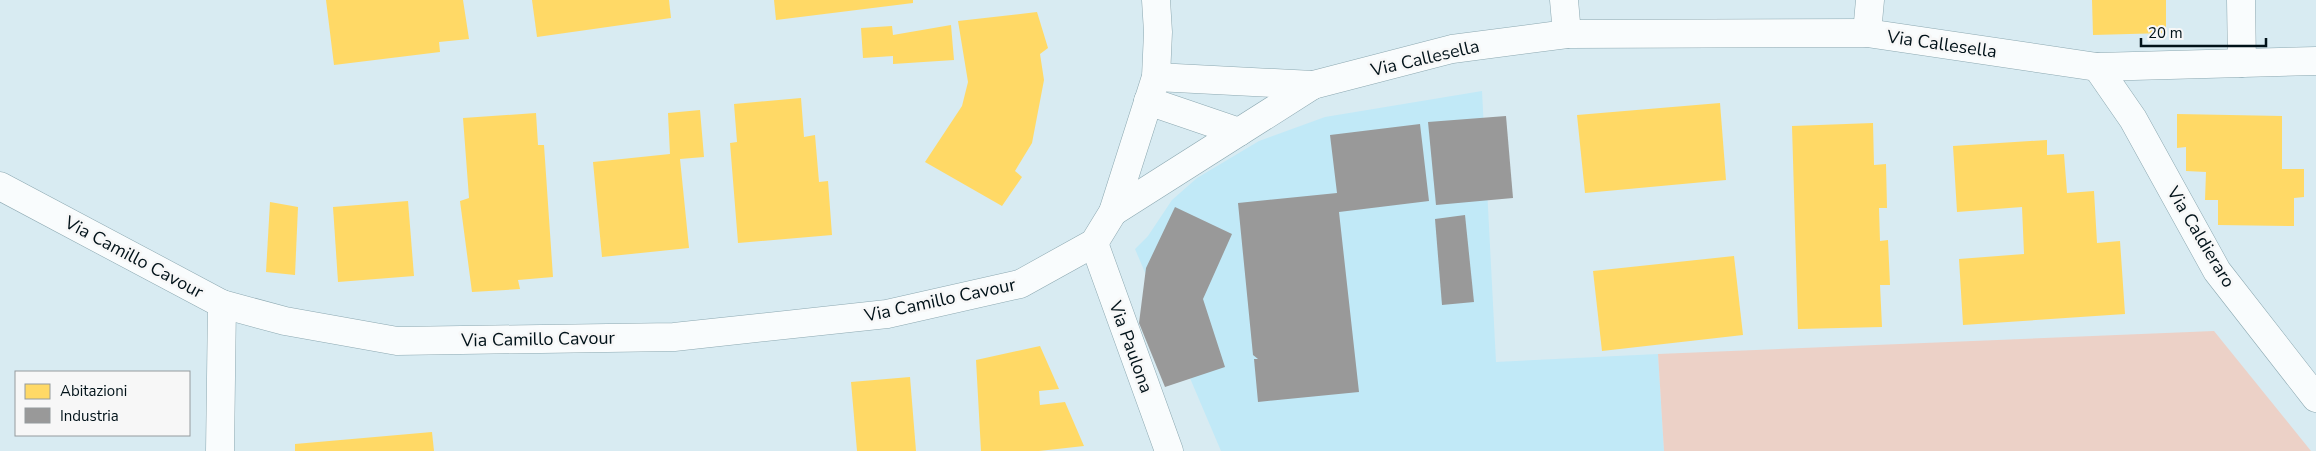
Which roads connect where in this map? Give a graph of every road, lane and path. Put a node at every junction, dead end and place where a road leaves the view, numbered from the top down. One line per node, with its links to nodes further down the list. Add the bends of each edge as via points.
1 (1156, 0): 11 (street, via 1158,32)
2 (1564, 0): 6 (street)
3 (1870, 0): 5 (street)
4 (2241, 0): 8 (street)
5 (1867, 33): 6 (street, Via Callesella); 9 (street, Via Callesella)
6 (1567, 34): 10 (street, Via Callesella, via 1452,48)
7 (2316, 61): 8 (street, Via Callesella)
8 (2242, 63): 9 (street, Via Callesella)
9 (2097, 67): 17 (street, Via Caldieraro, via 2133,119 2217,271)
10 (1313, 86): 11 (street, Via Callesella); 12 (street, Via Callesella)
11 (1152, 89): 12 (street); 14 (street)
12 (1239, 132): 14 (street, Via Callesella)
13 (0, 186): 16 (street, Via Camillo Cavour)
14 (1113, 212): 15 (street)
15 (1094, 243): 16 (street, Via Camillo Cavour, via 1020,284 887,314 674,337 397,342 285,321); 19 (street, Via Paulona)
16 (222, 304): 18 (street)
17 (2316, 398)
18 (220, 451)
19 (1170, 451)

